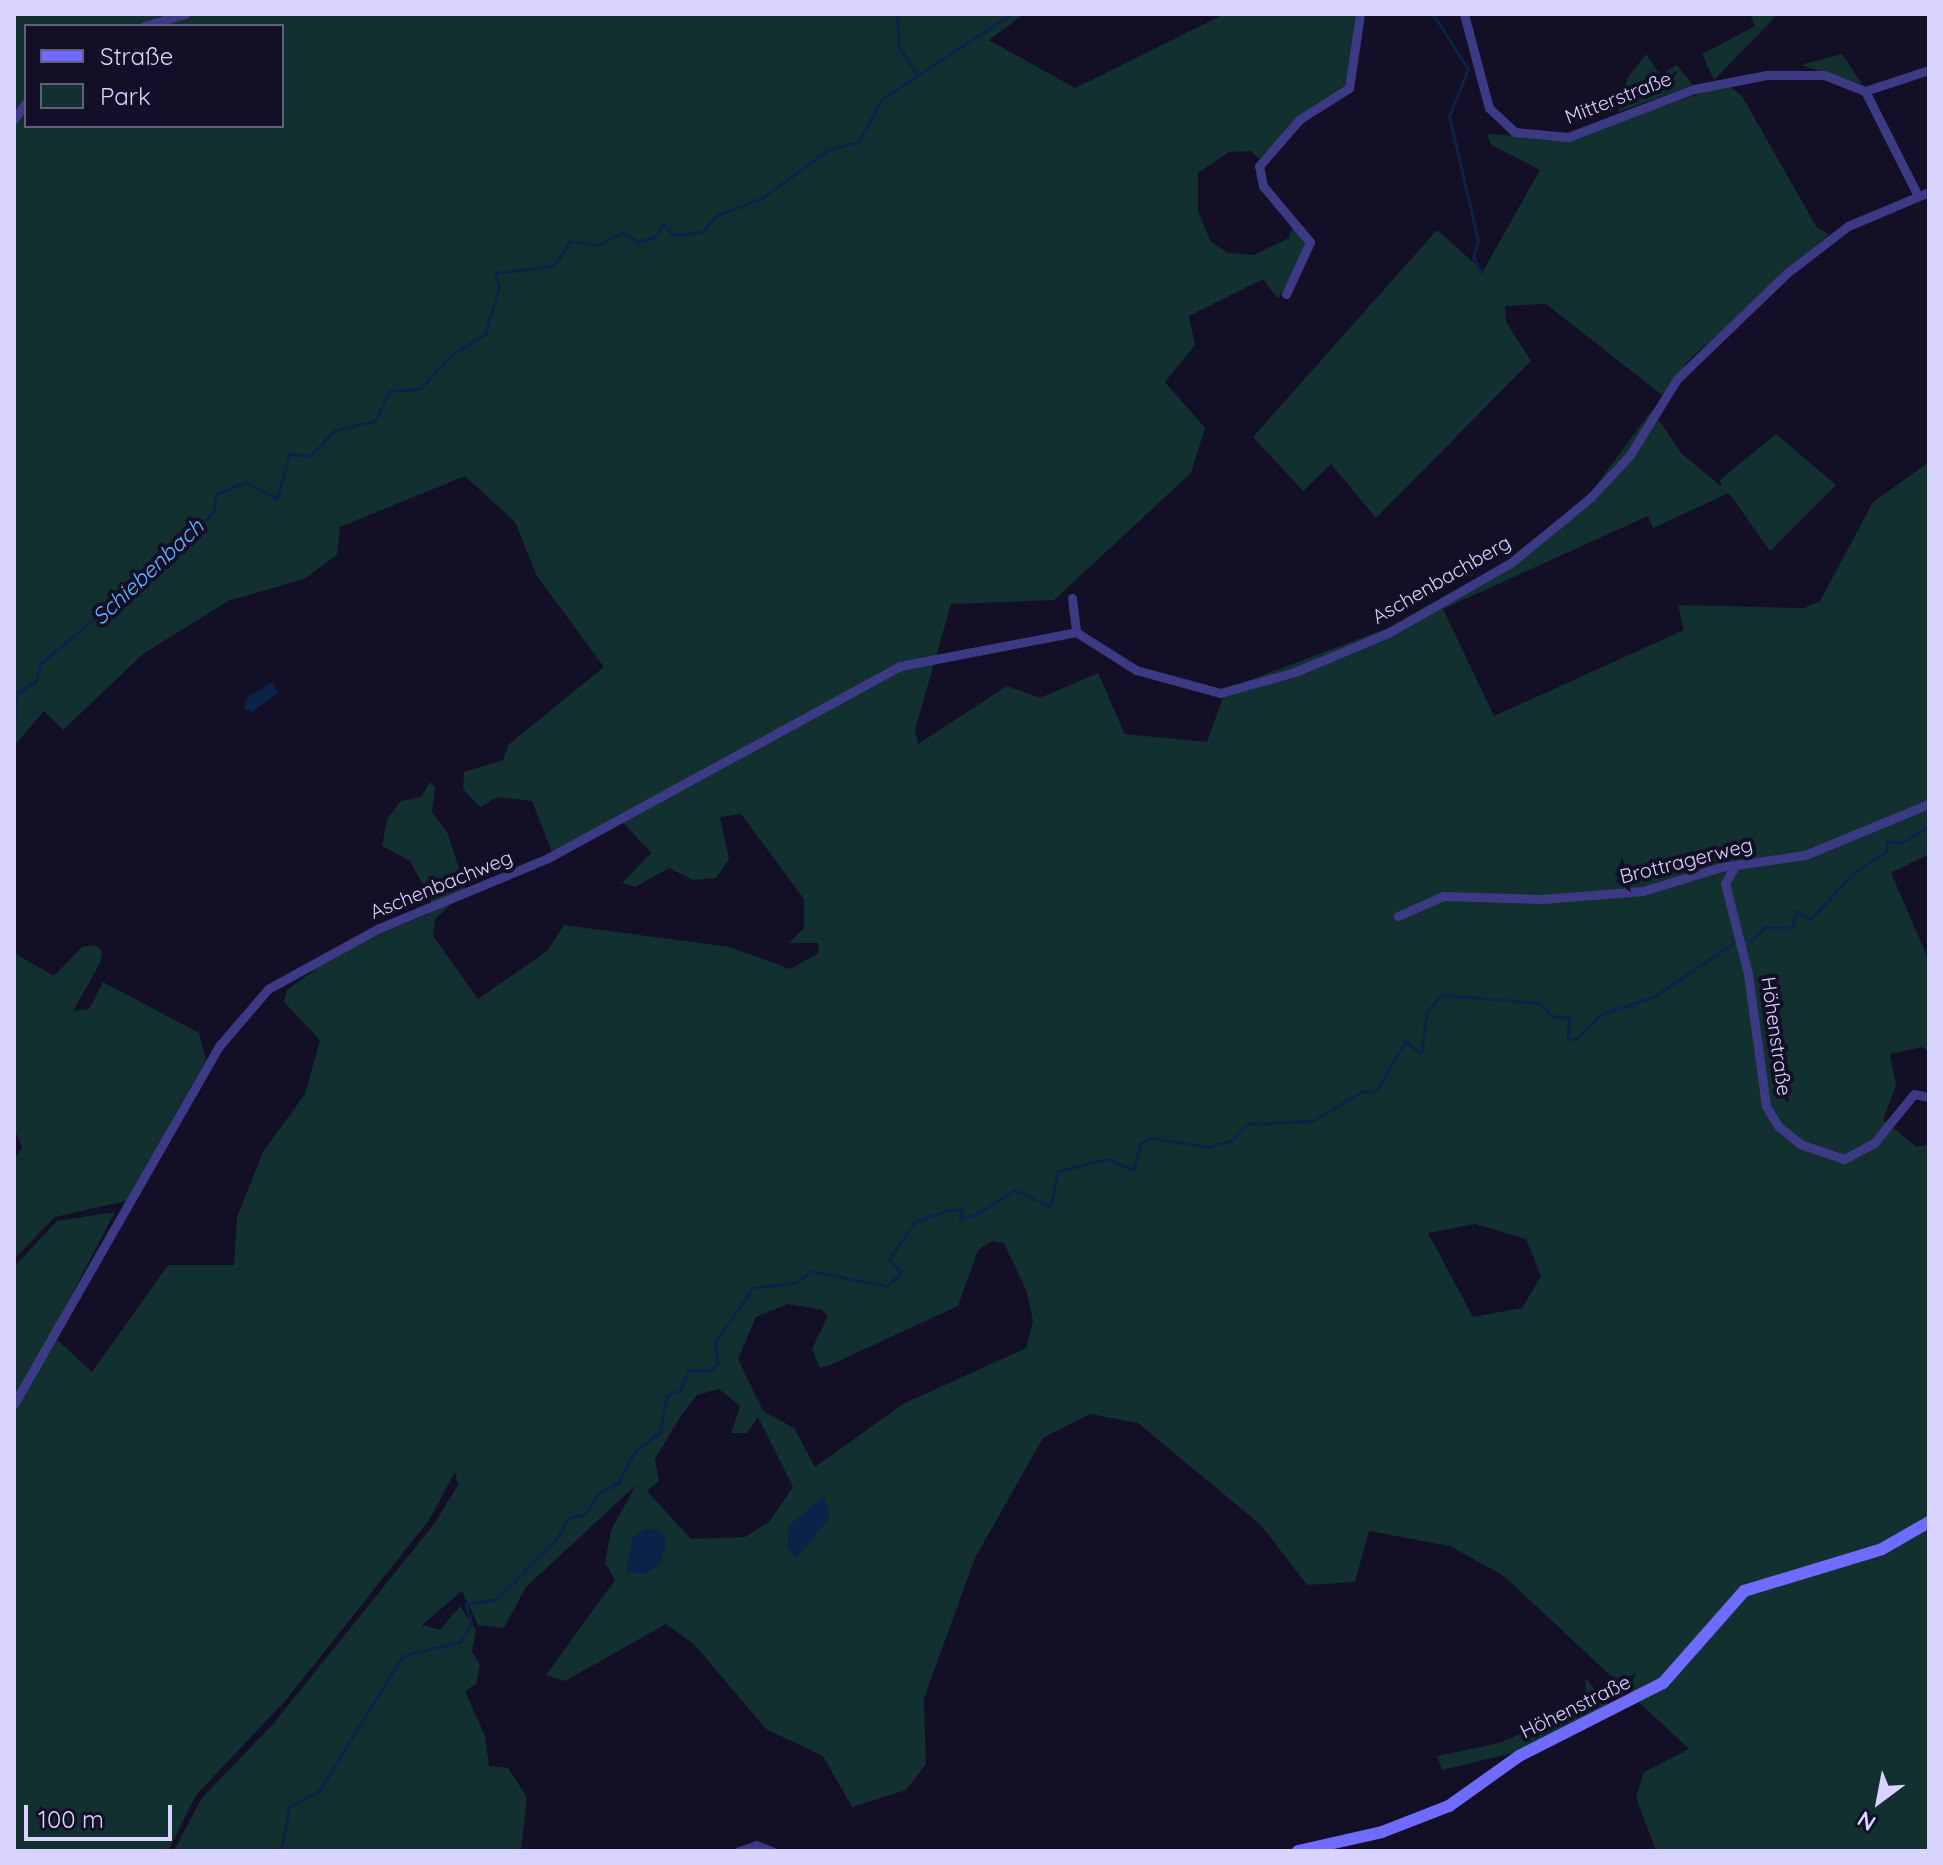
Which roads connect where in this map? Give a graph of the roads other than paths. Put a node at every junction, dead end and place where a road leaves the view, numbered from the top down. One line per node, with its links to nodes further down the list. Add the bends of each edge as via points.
1 (185, 14): 4 (street)
2 (1360, 14): 9 (street, via 1349,88 1306,114 1259,166 1263,186 1310,242)
3 (1464, 14): 6 (street, Mitterstraße, via 1494,117 1537,139 1568,137 1682,92 1746,78 1813,73)
4 (151, 24)
5 (1929, 70): 6 (street)
6 (1865, 91): 8 (street)
7 (1929, 192): 8 (street, Aschenbachberg)
8 (1918, 196): 11 (street, Aschenbachberg, via 1848,226 1787,273 1691,362 1621,467 1544,537 1390,632 1295,672 1220,693 1136,670)
9 (1286, 294)
10 (1072, 598): 11 (street)
11 (1076, 632): 16 (street, Aschenbachweg, via 900,666 548,858 377,929 268,989 220,1045)
12 (1929, 804): 13 (street, Brottragerweg, via 1819,850)
13 (1738, 864): 14 (street, Brottragerweg, via 1622,895 1443,896); 15 (street, Höhenstraße, via 1725,883 1748,974 1766,1106 1778,1126 1800,1144 1844,1159 1874,1143 1914,1094)
14 (1398, 916)
15 (1929, 1097)
16 (14, 1404)
17 (1929, 1522): 20 (street, Höhenstraße, via 1882,1549 1744,1591 1663,1683 1519,1756 1449,1806 1382,1832)
18 (739, 1851): 19 (street, via 756,1845)
19 (772, 1851)
20 (1298, 1851)

